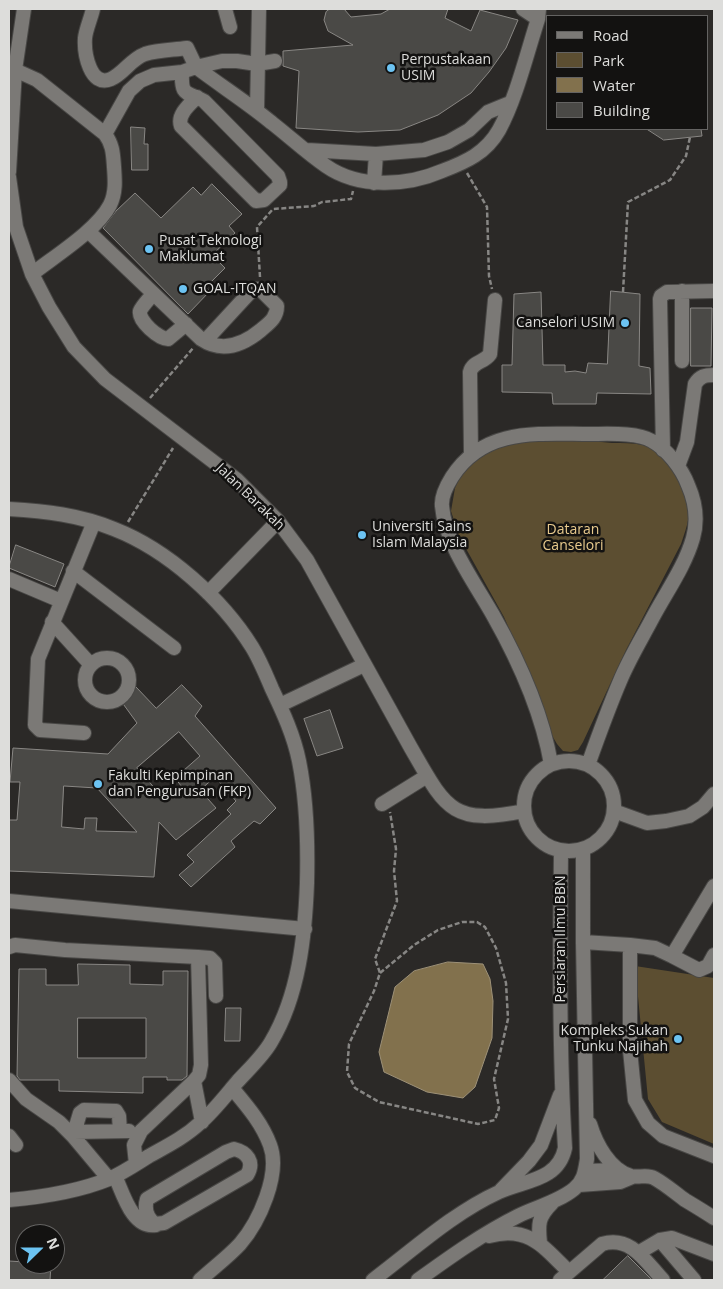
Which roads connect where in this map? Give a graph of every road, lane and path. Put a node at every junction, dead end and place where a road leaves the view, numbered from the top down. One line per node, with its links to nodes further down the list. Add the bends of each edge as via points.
1 (24, 9): 11 (street)
2 (93, 9): 10 (street, via 85,48 87,61 97,78 105,81 113,78 144,55 187,48)
3 (225, 9): 7 (street)
4 (259, 9): 9 (street)
5 (522, 9): 6 (street)
6 (539, 14): 14 (street)
7 (230, 27)
8 (275, 61): 9 (street)
9 (258, 64): 10 (street, via 222,61); 15 (street)
10 (196, 67): 12 (street); 15 (street)
11 (15, 70): 16 (street, via 37,80); 21 (street)
12 (182, 72): 13 (street, via 183,89 188,95); 16 (street, via 154,75 140,81 129,91)
13 (197, 97): 13 (street, via 280,178 280,185 264,200 256,201 181,126 180,116)
14 (510, 103): 19 (street, via 488,112 448,142 424,150); 20 (street, via 499,130 484,150)
15 (257, 111): 18 (street)
16 (105, 134): 25 (street, via 113,147 115,191 107,210)
17 (690, 137): 30 (path, via 686,156 670,180 628,202)
18 (307, 150): 19 (street); 23 (street, via 327,167)
19 (376, 154): 24 (street)
20 (461, 164): 24 (street, via 432,176 395,183); 32 (path, via 488,207 489,276)
21 (9, 172)
22 (9, 177): 26 (street, Jalan Barakah, via 16,227)
23 (357, 180): 24 (street); 27 (path, via 351,199 273,209 257,227)
24 (374, 183)
25 (88, 231): 26 (street); 31 (street)
26 (32, 274): 37 (street, Jalan Barakah, via 74,347)
27 (260, 289): 34 (street, via 250,291); 34 (street, via 277,306 277,312 268,325 239,345 219,347)
28 (682, 291): 29 (street); 35 (street); 39 (street, via 667,292 660,299)
29 (714, 291)
30 (623, 292)
31 (153, 294): 33 (street); 33 (street, via 140,314 159,337 171,338)
32 (495, 300): 40 (street, via 490,354 474,364 470,372)
33 (186, 324): 34 (street)
34 (203, 340): 37 (path)
35 (682, 361)
36 (714, 375): 41 (street, via 699,378 695,384 687,442)
37 (141, 408): 38 (street, Jalan Barakah)
38 (181, 436): 43 (street, Jalan Barakah, via 236,479); 45 (path)
39 (663, 450): 40 (street, via 640,436 530,434 502,439); 41 (street)
40 (471, 454): 56 (street, via 446,486 441,504 447,529 517,661 540,719)
41 (678, 466): 57 (street, via 694,503 694,536 684,562 621,680)
42 (9, 509): 44 (street)
43 (278, 521): 48 (street); 53 (street, Jalan Barakah, via 307,560)
44 (94, 522): 45 (street); 46 (street)
45 (122, 532): 48 (street, via 152,548)
46 (73, 571): 49 (street); 51 (street)
47 (9, 578): 49 (street)
48 (208, 593): 54 (street, via 253,649)
49 (61, 601): 50 (street)
50 (52, 622): 52 (street); 55 (street, via 38,659 35,725 44,731)
51 (174, 648)
52 (91, 665)
53 (364, 665): 54 (street); 58 (street, Jalan Barakah)
54 (280, 705): 67 (street, via 299,760 306,806)
55 (84, 733)
56 (551, 764): 57 (street, via 570,761); 61 (street, via 530,783)
57 (588, 765): 62 (street, via 609,784 614,797)
58 (427, 776): 60 (street); 61 (street, Jalan Barakah, via 447,804 460,813 499,816)
59 (714, 794): 62 (street, via 689,816 666,821 647,823)
60 (385, 803): 74 (path, via 396,849 397,901 375,959)
61 (524, 811): 64 (street, via 536,838)
62 (614, 811): 63 (street, via 604,835)
63 (583, 850): 64 (street); 68 (street, Persiaran Ilmu BBN)
64 (561, 851): 79 (street, Persiaran Ilmu BBN)
65 (714, 886): 72 (street)
66 (9, 901): 67 (street)
67 (305, 929): 78 (street, via 298,970 279,1026 270,1044)
68 (583, 942): 69 (street); 80 (street, Persiaran Ilmu BBN)
69 (630, 945): 72 (street, via 655,948); 85 (street, via 630,1050 635,1100 648,1123 663,1136)
70 (9, 947): 73 (street)
71 (714, 955): 72 (street, via 706,968 698,970)
72 (672, 956)
73 (198, 957): 75 (street, via 210,958 215,963); 77 (street, via 201,1065)
74 (380, 973): 74 (path, via 349,1044 347,1072 355,1088 379,1102 478,1124 495,1120 499,1108 494,1079 508,1019 506,983 496,948 484,927 477,922 462,922 438,930)
75 (216, 996)
76 (9, 1080): 83 (street, via 26,1099)
77 (194, 1081): 81 (street); 84 (street)
78 (232, 1088): 81 (street); 103 (street, via 268,1140 274,1159 273,1173 261,1209 240,1244)
79 (562, 1090): 91 (street, via 541,1145); 91 (street, Persiaran Ilmu BBN, via 565,1148 558,1166 542,1178)
80 (586, 1094): 87 (street, Persiaran Ilmu BBN); 89 (street, via 594,1136 606,1157)
81 (202, 1122): 86 (street)
82 (120, 1131): 83 (street); 83 (street, via 116,1111 84,1110 80,1113); 84 (street)
83 (74, 1134): 88 (street)
84 (138, 1135): 86 (street, via 134,1145)
85 (714, 1156)
86 (136, 1164): 88 (street)
87 (586, 1171): 89 (street); 90 (street, Persiaran Ilmu BBN)
88 (116, 1175): 92 (street, via 84,1188); 93 (street, via 133,1194); 96 (street, via 140,1222 151,1226)
89 (623, 1176): 90 (street); 95 (street, via 651,1176)
90 (579, 1185): 94 (street, Persiaran Ilmu BBN)
91 (499, 1192): 104 (street, Persiaran Ilmu BBN, via 459,1215)
92 (9, 1200)
93 (147, 1200): 96 (street, via 145,1204 150,1220); 96 (street, via 226,1152 240,1151 249,1158 250,1171 241,1180)
94 (555, 1201): 98 (street, Persiaran Ilmu BBN, via 520,1215); 99 (street, via 539,1219)
95 (714, 1218)
96 (159, 1224)
97 (660, 1240): 100 (street); 101 (street, via 676,1239); 107 (street)
98 (472, 1241): 99 (street, via 506,1232); 105 (street, Persiaran Ilmu BBN)
99 (540, 1243): 102 (street)
100 (638, 1253): 102 (street, via 626,1244 602,1244); 106 (street)
101 (714, 1254)
102 (564, 1276)
103 (200, 1280)
104 (373, 1280)
105 (418, 1280)
106 (663, 1280)
107 (694, 1280)

